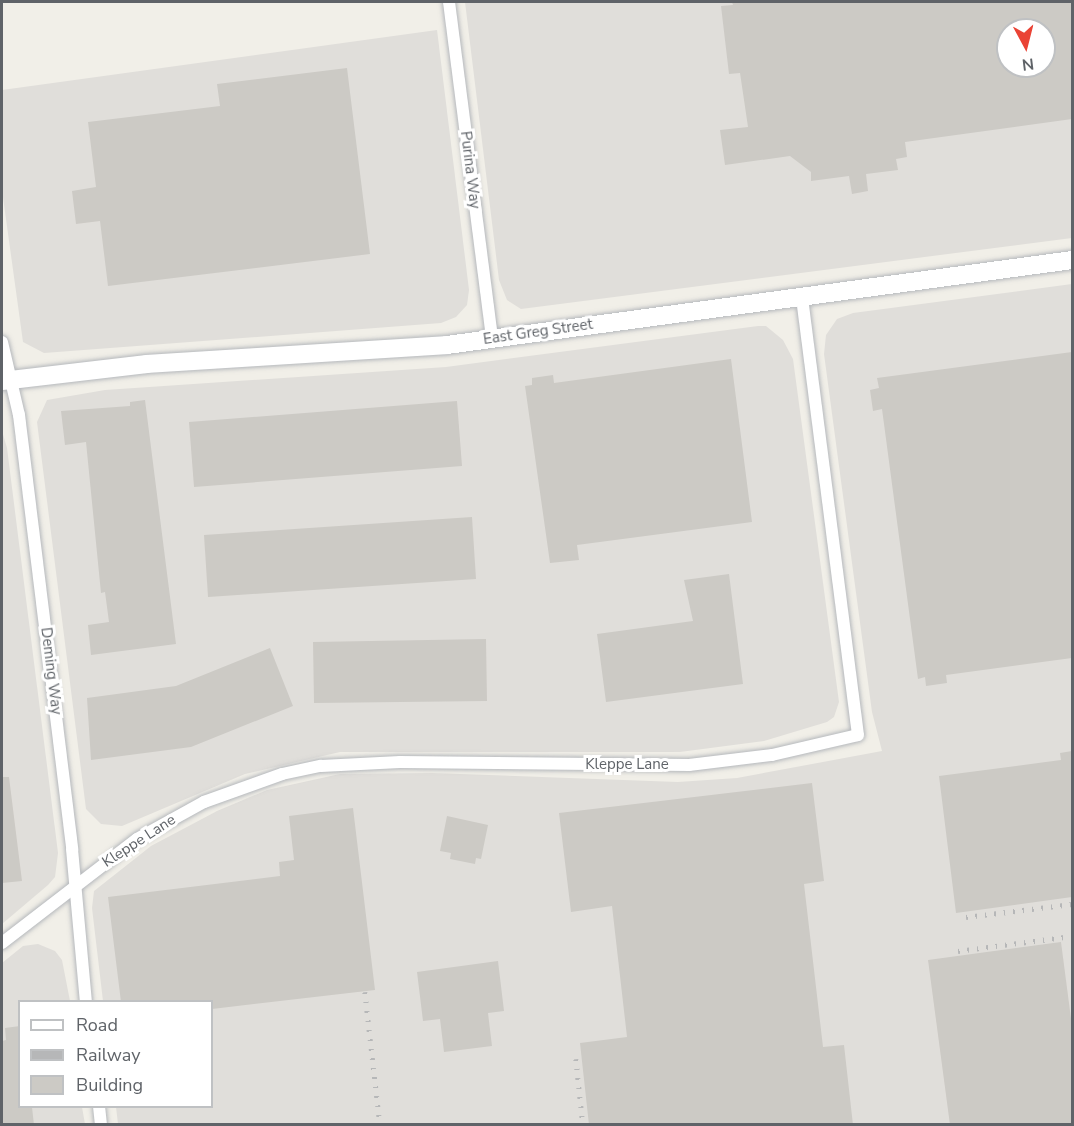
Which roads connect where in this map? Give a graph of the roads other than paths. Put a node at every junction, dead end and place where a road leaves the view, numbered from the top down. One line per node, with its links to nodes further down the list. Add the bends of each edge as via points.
1 (449, 2): 4 (street, Purina Way)
2 (1072, 260): 3 (main road, East Greg Street)
3 (802, 297): 4 (main road, East Greg Street); 7 (street, Kleppe Lane, via 858,735 776,754 689,765 400,762 313,768 245,786 183,813 137,839)
4 (492, 338): 6 (main road, East Greg Street, via 125,366)
5 (2, 342): 6 (street, Deming Way)
6 (6, 381): 7 (street, Deming Way, via 19,415)
7 (74, 886): 8 (street, Kleppe Lane); 9 (street, Deming Way)
8 (2, 943)
9 (86, 1000)
10 (99, 1108): 11 (street)
11 (101, 1125)

